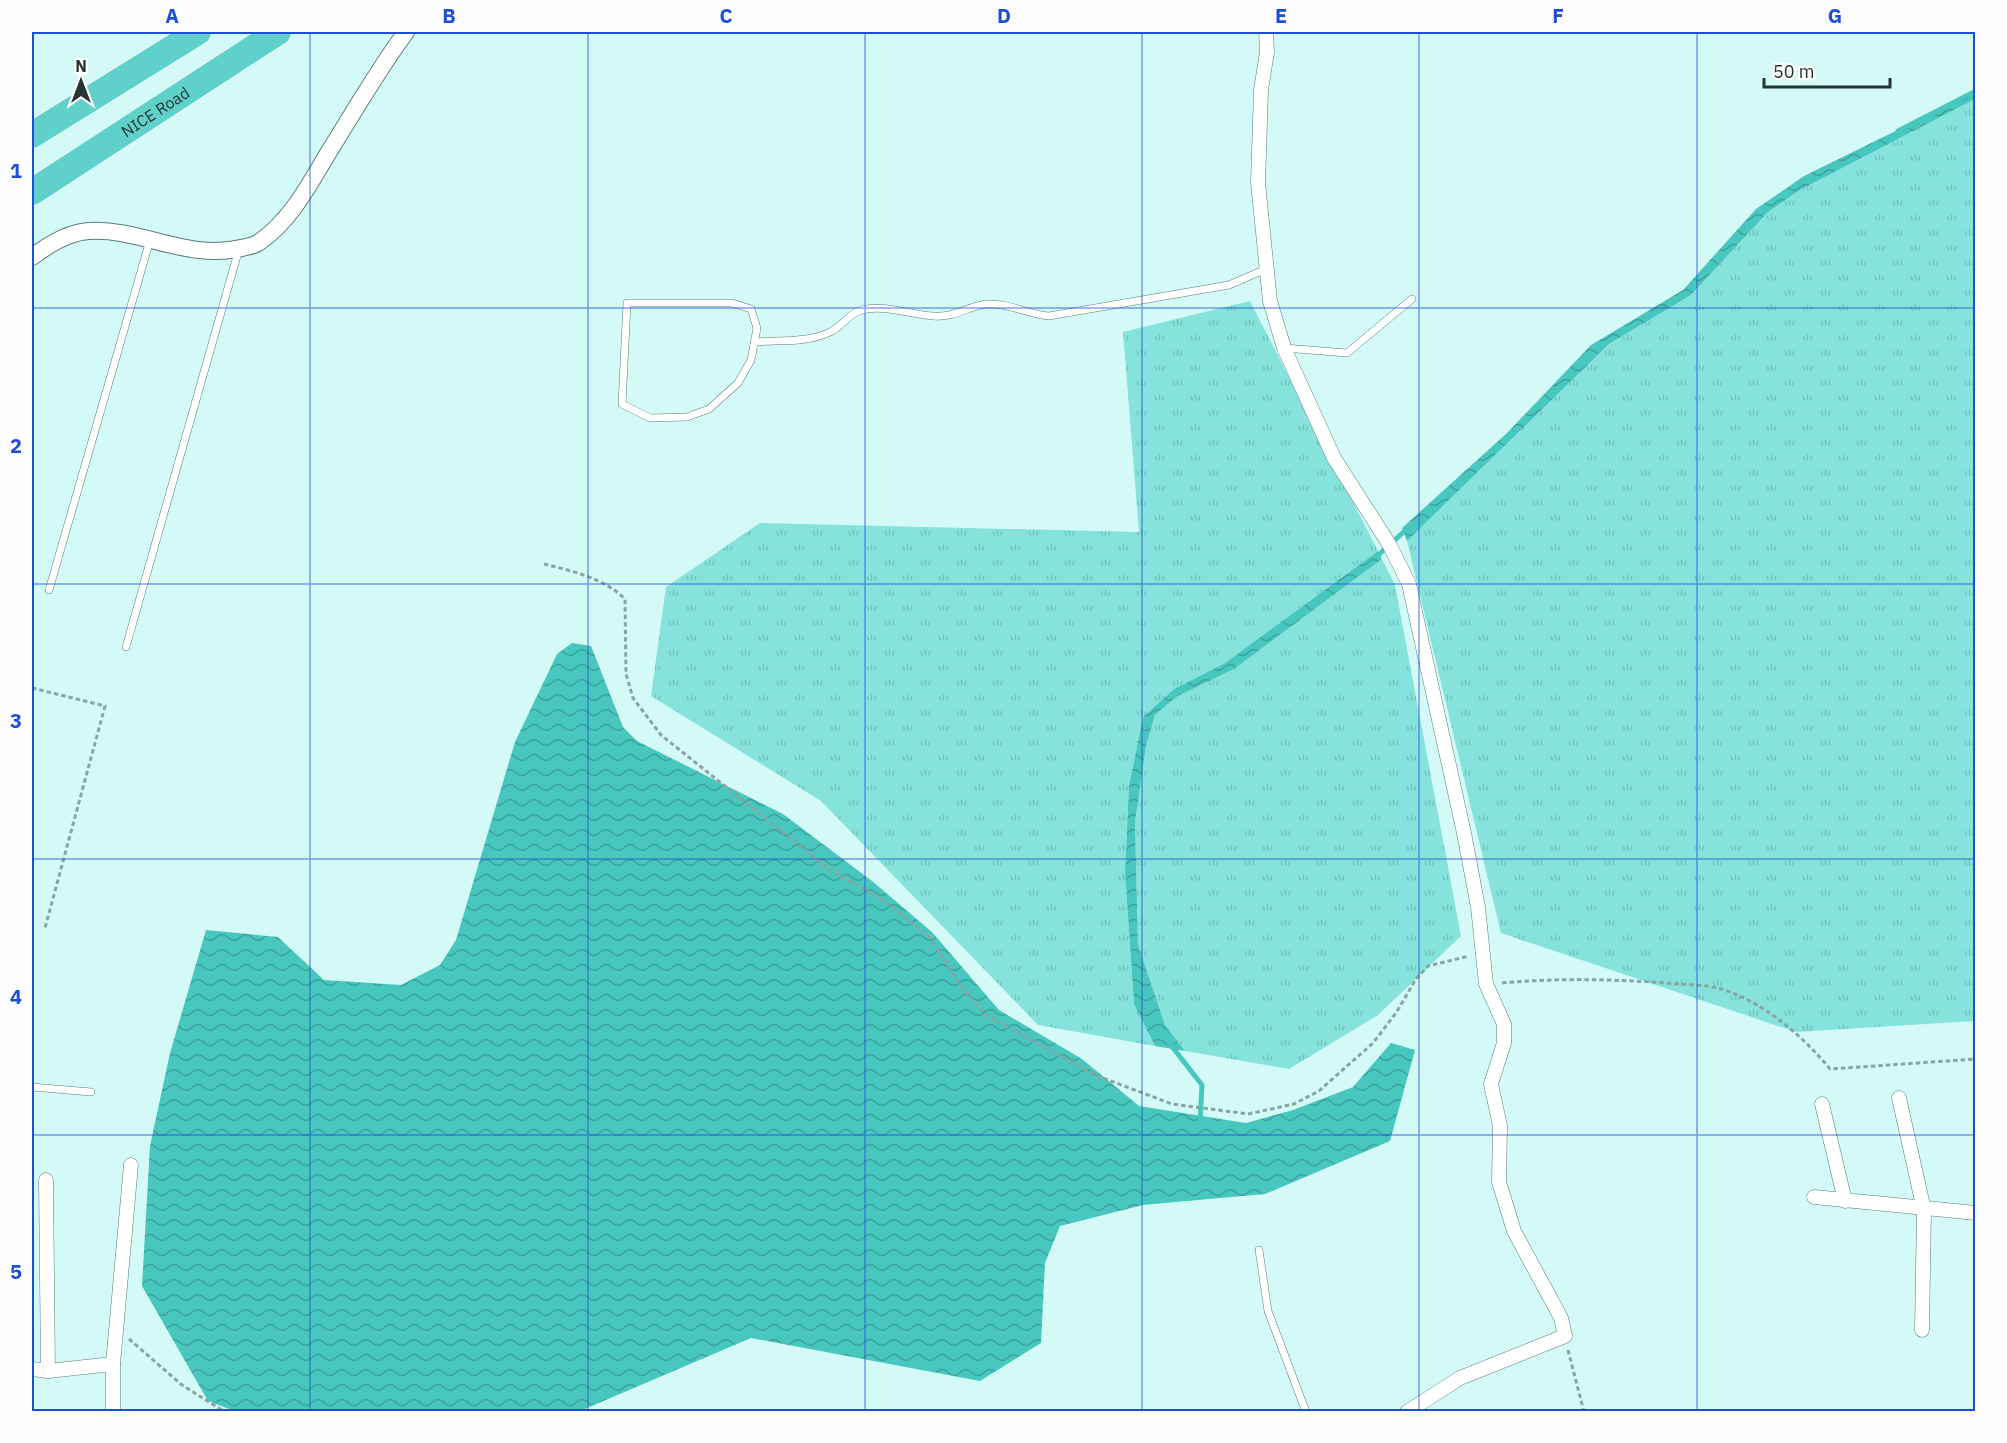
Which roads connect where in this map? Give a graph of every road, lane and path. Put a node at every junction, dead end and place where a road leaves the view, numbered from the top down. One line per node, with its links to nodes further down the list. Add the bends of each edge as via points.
1 (198, 32): 5 (highway)
2 (279, 32): 6 (highway, NICE Road)
3 (406, 32): 8 (street, via 301,198 280,225 256,244)
4 (1266, 32): 10 (street, via 1258,183)
5 (32, 135)
6 (32, 192)
7 (150, 240): 8 (street, via 200,252); 9 (street, via 87,231 55,241); 15 (lane)
8 (239, 249): 16 (lane)
9 (32, 256)
10 (1266, 269): 12 (lane, via 1228,285 1050,316 1030,315 1005,304 984,304 964,313 936,317 876,308 859,310 833,331 816,337); 13 (street, via 1270,301)
11 (1412, 299): 13 (lane, via 1347,353)
12 (755, 342): 12 (lane, via 757,328 751,309 732,303 627,303 622,404 650,418 687,417 709,409 738,383 751,360)
13 (1284, 348): 20 (street, via 1334,459 1389,544 1409,584 1479,911)
14 (544, 564): 19 (path, via 613,587 625,599 626,674 633,698 661,735 830,870 884,900 931,939 984,1014 1095,1075 1172,1104 1248,1114 1294,1104 1319,1091 1372,1043 1428,966)
15 (49, 591)
16 (126, 647)
17 (32, 688): 18 (path, via 105,706)
18 (45, 928)
19 (1470, 956)
20 (1486, 984): 21 (path, via 1601,978 1720,989 1779,1021 1812,1046 1830,1069); 35 (street, via 1504,1024 1504,1043 1491,1084 1500,1126 1499,1182 1514,1231 1561,1318)
21 (1976, 1059)
22 (32, 1087): 23 (lane)
23 (91, 1092)
24 (1899, 1098): 30 (street)
25 (1822, 1104): 29 (street)
26 (131, 1165): 33 (street)
27 (46, 1180): 38 (street)
28 (1814, 1197): 29 (street)
29 (1845, 1201): 30 (street)
30 (1924, 1210): 31 (street); 34 (street)
31 (1976, 1213)
32 (1259, 1250): 41 (lane, via 1268,1311)
33 (116, 1328): 36 (street); 40 (path, via 182,1385)
34 (1922, 1330)
35 (1565, 1336): 42 (street, via 1460,1378); 43 (path)
36 (113, 1364): 38 (street); 39 (street)
37 (32, 1369): 38 (street)
38 (48, 1371)
39 (112, 1412)
40 (225, 1412)
41 (1306, 1412)
42 (1407, 1412)
43 (1584, 1412)

